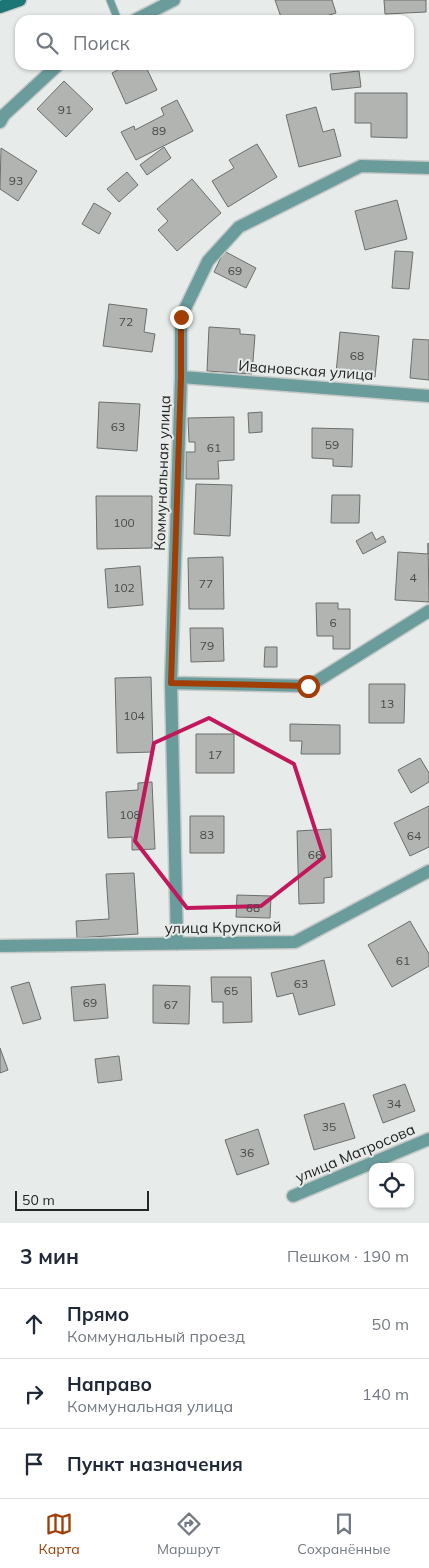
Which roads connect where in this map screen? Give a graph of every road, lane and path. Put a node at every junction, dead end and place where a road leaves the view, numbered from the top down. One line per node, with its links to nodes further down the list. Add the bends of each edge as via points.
1 (20, 0): 4 (main road)
2 (110, 0): 5 (lane)
3 (174, 0): 6 (street)
4 (0, 7)
5 (116, 15)
6 (144, 15)
7 (53, 70): 8 (street)
8 (0, 122)
9 (429, 168): 10 (street, Коммунальная улица, via 362,166 239,227 208,261 181,317)
10 (181, 377): 11 (street, Ивановская улица); 13 (street, Коммунальная улица)
11 (429, 396)
12 (429, 611): 13 (street, via 308,686)
13 (171, 683): 15 (street, Коммунальная улица)
14 (429, 871): 15 (street, улица Крупской, via 296,942)
15 (177, 944): 16 (street, улица Крупской)
16 (0, 946)
17 (429, 1139): 18 (street, улица Матросова)
18 (293, 1196)

